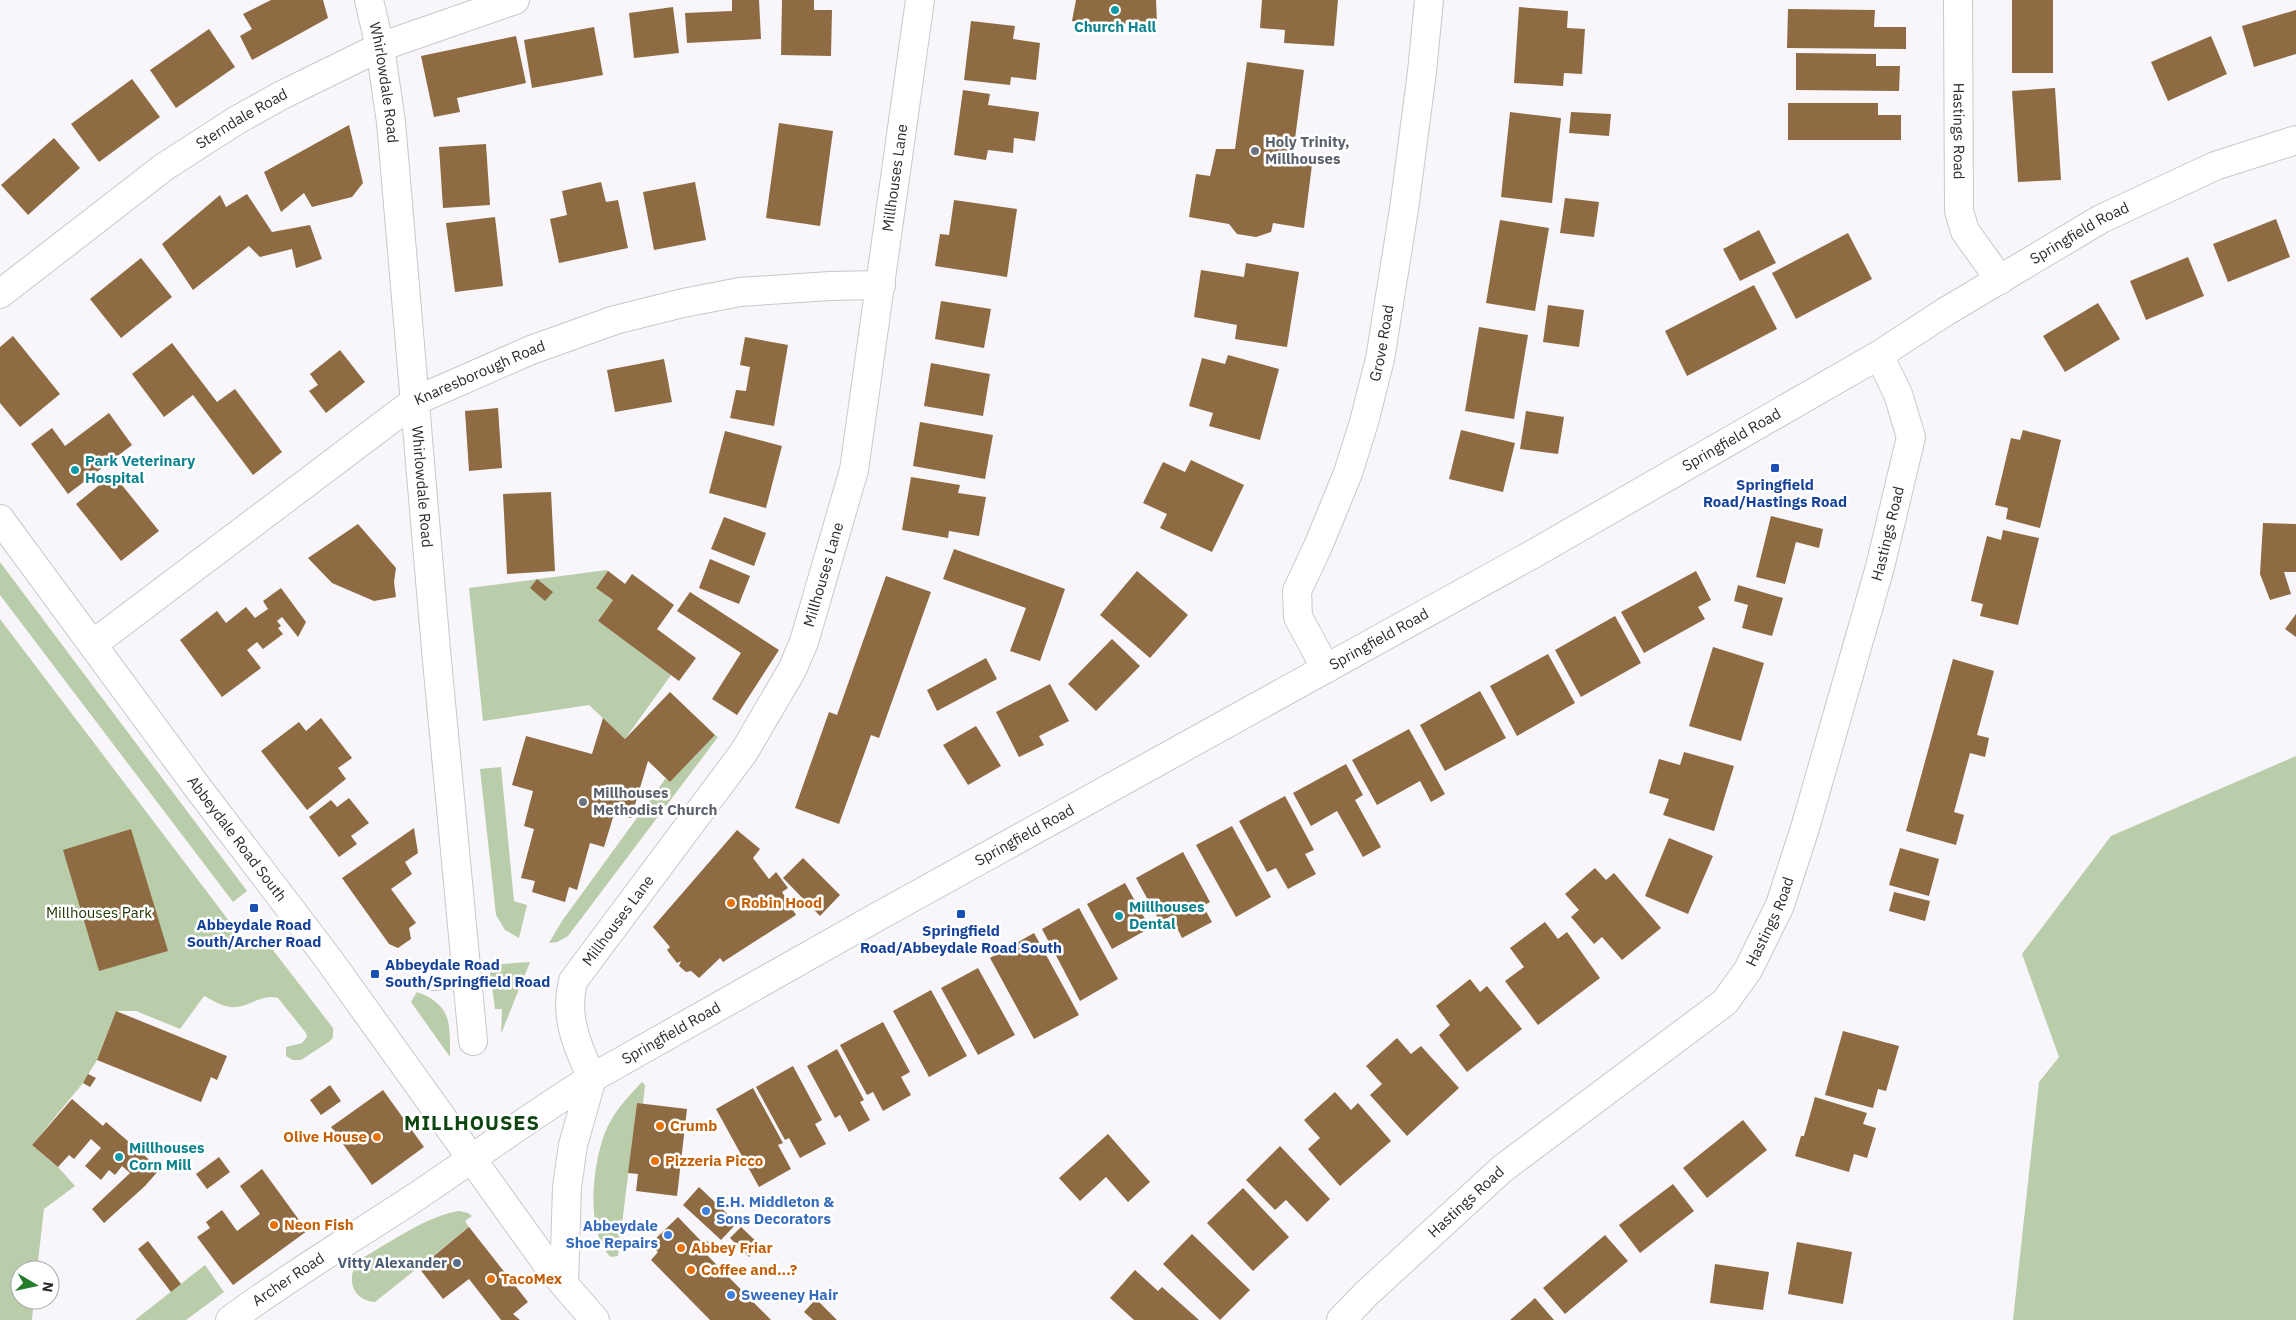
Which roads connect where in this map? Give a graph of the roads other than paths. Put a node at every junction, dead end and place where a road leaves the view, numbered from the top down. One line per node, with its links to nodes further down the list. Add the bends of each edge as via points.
1 (369, 0): 6 (street, Whirlowdale Road)
2 (515, 0): 6 (street, Sterndale Road)
3 (920, 0): 9 (street, Millhouses Lane)
4 (1429, 0): 15 (street, Grove Road, via 1404,209 1380,359 1348,473 1297,590 1298,617)
5 (1958, 0): 8 (street, Hastings Road, via 1959,211 1965,231)
6 (380, 47): 10 (street, Sterndale Road, via 282,95 172,162); 12 (street, Whirlowdale Road, via 390,122)
7 (2296, 140): 8 (street, Springfield Road, via 2215,166 2100,219)
8 (2000, 280): 11 (street, Springfield Road)
9 (881, 285): 12 (street, Knaresborough Road, via 740,292 615,320 531,350); 19 (street, Millhouses Lane, via 854,470 804,642 792,670 744,752 573,980 568,1005 571,1022)
10 (0, 294)
11 (1879, 355): 15 (street, Springfield Road); 24 (street, Hastings Road, via 1898,394 1912,437 1880,567 1805,828 1780,905 1748,970 1725,1002 1502,1169)
12 (415, 402): 14 (street, Knaresborough Road); 16 (street, Whirlowdale Road)
13 (0, 519): 14 (street, Abbeydale Road South)
14 (93, 644): 20 (street, Abbeydale Road South, via 327,957)
15 (1326, 669): 19 (street, Springfield Road)
16 (466, 974): 17 (street); 18 (street, Whirlowdale Road)
17 (433, 976)
18 (473, 1041)
19 (592, 1078): 20 (street, Springfield Road); 21 (street, via 573,1145 567,1187)
20 (472, 1158): 21 (street, Abbeydale Road South); 22 (street, Archer Road)
21 (564, 1284): 23 (street, Abbeydale Road South)
22 (230, 1320)
23 (595, 1320)
24 (1341, 1320)

